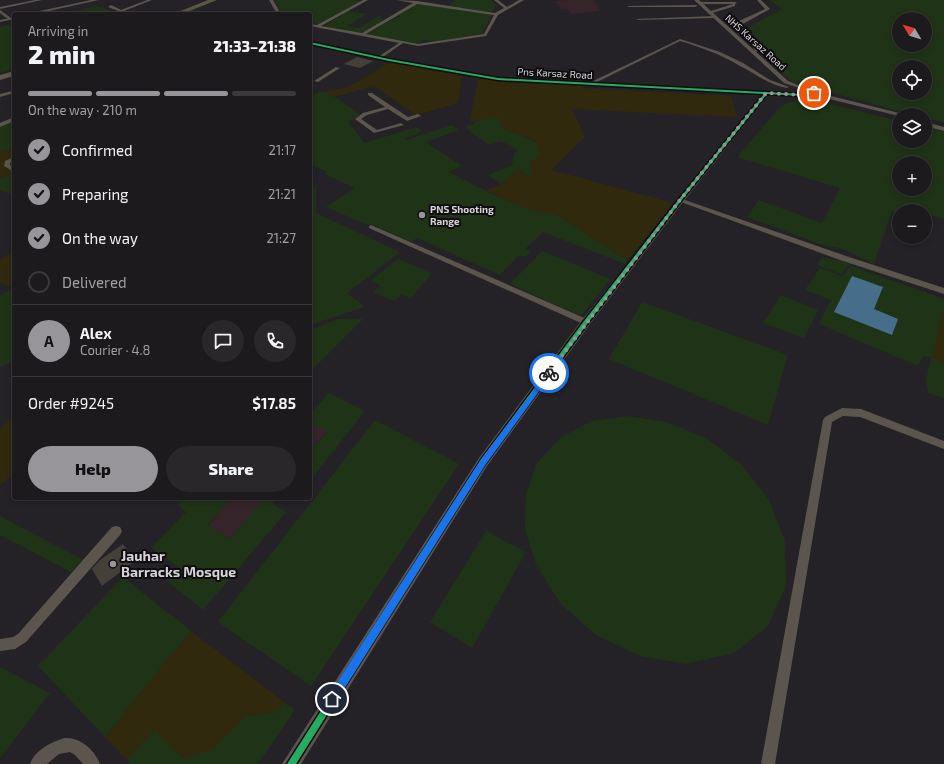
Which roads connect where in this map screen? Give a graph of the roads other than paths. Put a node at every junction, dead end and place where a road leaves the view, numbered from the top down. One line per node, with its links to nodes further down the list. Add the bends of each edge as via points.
1 (40, 0): 20 (street)
2 (97, 0): 17 (street)
3 (103, 0): 17 (street)
4 (150, 0): 23 (street)
5 (205, 0): 26 (main road)
6 (214, 0): 27 (main road)
7 (271, 0): 28 (street)
8 (366, 0): 34 (street)
9 (398, 0): 15 (street)
10 (496, 0): 21 (street)
11 (522, 0): 21 (street)
12 (691, 0): 18 (street, NHS Karsaz Road)
13 (759, 0): 35 (street, via 769,8 740,23)
14 (764, 0): 35 (street, via 774,10 748,21)
15 (418, 1): 29 (street); 36 (street)
16 (733, 2): 18 (street); 30 (street, via 735,4 731,7)
17 (78, 4): 24 (street); 25 (street)
18 (697, 4): 30 (street, NHS Karsaz Road); 30 (street, via 628,5 639,20)
19 (111, 6): 23 (street)
20 (0, 8)
21 (506, 8): 29 (street)
22 (0, 11): 31 (street)
23 (121, 11)
24 (38, 12)
25 (43, 12)
26 (173, 12)
27 (181, 12)
28 (278, 12)
29 (496, 14): 37 (street, via 485,35 418,45)
30 (711, 16): 39 (street, NHS Karsaz Road)
31 (12, 18): 32 (street)
32 (0, 20)
33 (312, 24): 34 (street)
34 (318, 26): 36 (street)
35 (743, 32): 41 (street)
36 (362, 35): 37 (street)
37 (401, 43): 40 (street)
38 (312, 44): 40 (street, Pns Karsaz Road)
39 (743, 47): 41 (street, NHS Karsaz Road); 49 (street, NHS Karsaz Road)
40 (380, 58): 48 (street, Pns Karsaz Road, via 486,78)
41 (767, 66): 54 (street, NHS Karsaz Road, via 786,82)
42 (338, 68): 46 (street)
43 (12, 73): 44 (main road)
44 (0, 77)
45 (12, 79): 47 (main road)
46 (316, 82)
47 (0, 84)
48 (589, 84): 49 (street, via 680,40 741,64 776,85); 51 (street, Pns Karsaz Road)
49 (787, 86): 53 (street, NHS Karsaz Road)
50 (12, 92): 55 (street)
51 (766, 93): 53 (street, Pns Karsaz Road); 69 (street)
52 (370, 94): 56 (street)
53 (802, 94): 54 (street, Pns Karsaz Road)
54 (813, 94): 57 (street, NHS Karsaz Road); 59 (street, NHS Karsaz Road)
55 (0, 96)
56 (389, 107): 58 (street, via 407,119); 62 (street, via 365,114 358,119 376,132)
57 (892, 113)
58 (418, 116)
59 (892, 116)
60 (12, 120): 63 (street)
61 (932, 123): 65 (street)
62 (401, 124)
63 (0, 125)
64 (932, 125): 66 (street)
65 (944, 126)
66 (944, 129)
67 (12, 160): 68 (street, via 7,162 7,166)
68 (12, 169)
69 (680, 200): 71 (street); 72 (street)
70 (371, 227): 72 (street)
71 (944, 291)
72 (586, 322): 78 (street, via 484,462)
73 (944, 444): 79 (street, via 861,413 842,412 828,420)
74 (116, 531): 75 (street, via 22,638 14,643)
75 (0, 645)
76 (37, 764): 77 (street, via 66,744 75,746)
77 (93, 764)
78 (291, 764)
79 (768, 764)

